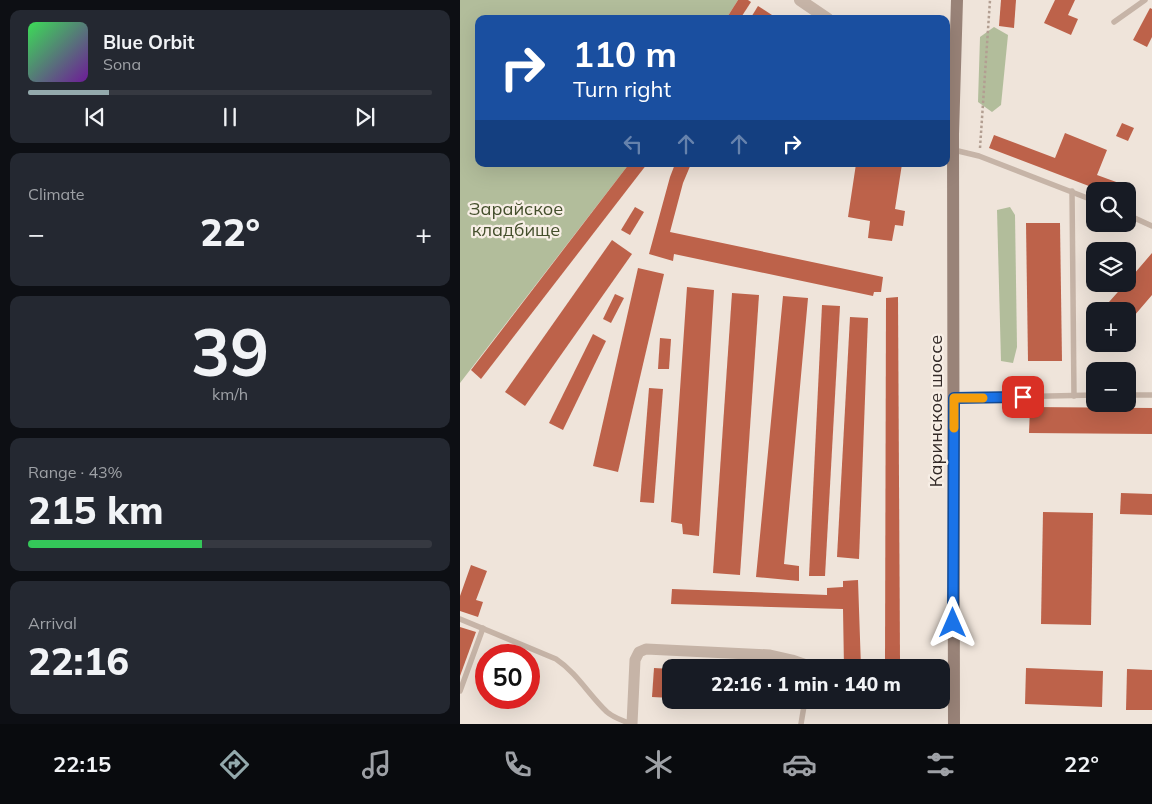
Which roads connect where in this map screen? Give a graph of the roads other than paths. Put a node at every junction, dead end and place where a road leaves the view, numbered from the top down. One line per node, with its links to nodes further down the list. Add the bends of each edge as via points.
1 (800, 0): 4 (street)
2 (958, 0): 6 (main road, Каринское шоссе)
3 (1145, 0): 5 (lane)
4 (822, 15)
5 (1114, 22)
6 (956, 31): 7 (street); 9 (main road, Каринское шоссе)
7 (950, 40)
8 (950, 126): 9 (street)
9 (953, 134): 10 (main road, Каринское шоссе)
10 (954, 150): 11 (lane, via 979,156); 19 (main road, Каринское шоссе)
11 (1072, 191): 12 (lane); 17 (lane)
12 (1086, 197)
13 (1136, 219): 14 (lane)
14 (1152, 226)
15 (1136, 395): 16 (lane)
16 (1152, 395)
17 (1074, 396): 18 (lane); 19 (lane)
18 (1086, 396)
19 (954, 398): 23 (main road, Каринское шоссе)
20 (460, 619): 21 (lane)
21 (483, 628): 24 (lane); 27 (lane, via 556,658 567,666 607,712)
22 (784, 659): 27 (street, via 770,655 646,649 639,652 635,660)
23 (947, 659)
24 (460, 691)
25 (950, 698): 29 (main road, Каринское шоссе)
26 (804, 709): 28 (lane)
27 (632, 724)
28 (801, 724)
29 (954, 724)

